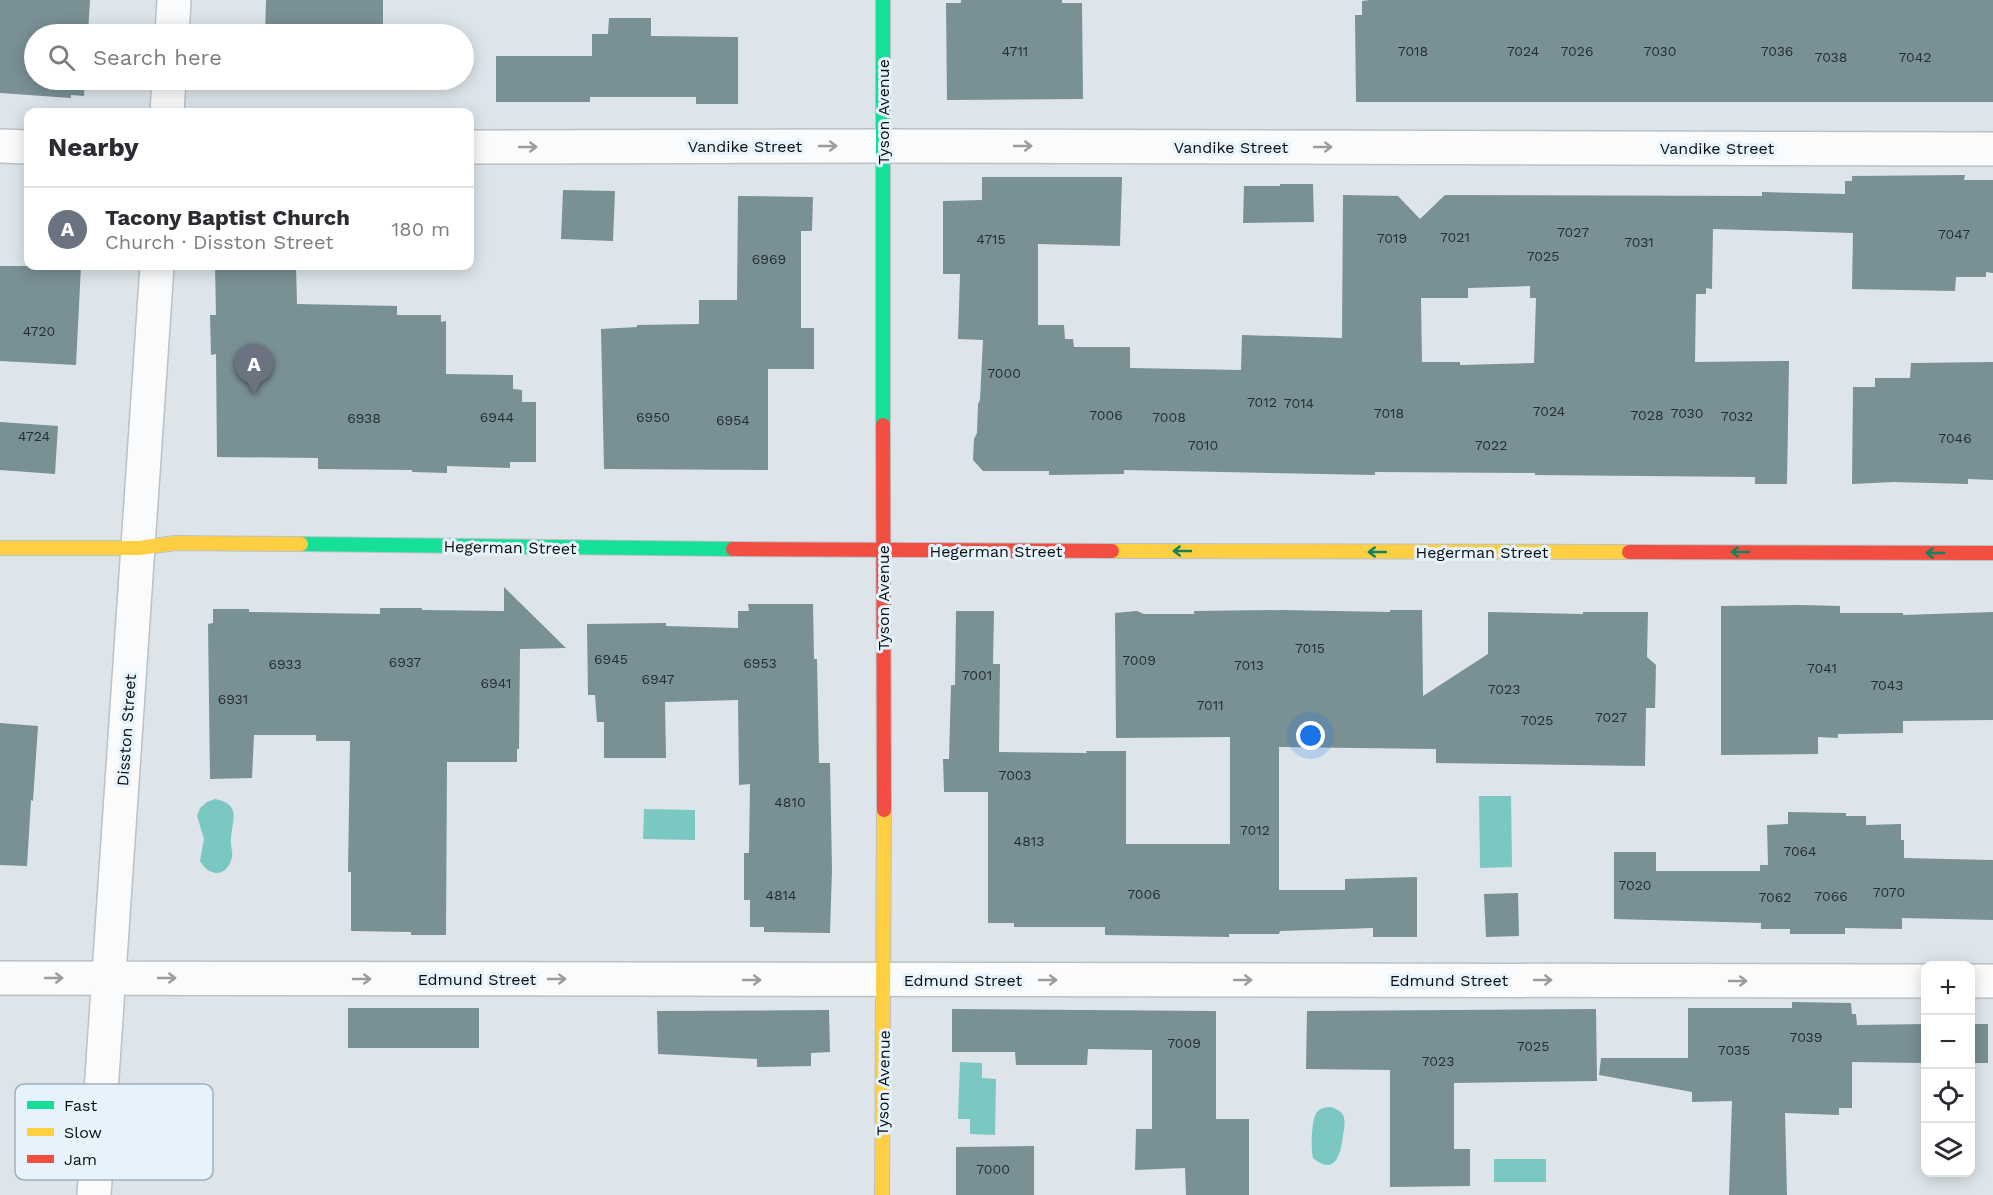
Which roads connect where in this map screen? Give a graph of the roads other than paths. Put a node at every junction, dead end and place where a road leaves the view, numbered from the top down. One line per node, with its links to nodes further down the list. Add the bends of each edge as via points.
1 (174, 0): 3 (street)
2 (883, 0): 7 (street, Tyson Avenue)
3 (173, 24)
4 (168, 90): 5 (street)
5 (167, 108)
6 (0, 146): 8 (street)
7 (883, 146): 9 (street, Vandike Street, one-way to 7); 10 (street, Vandike Street, one-way to 10); 14 (street, Tyson Avenue)
8 (24, 147)
9 (474, 147)
10 (1993, 148)
11 (157, 270): 13 (street, Disston Street)
12 (0, 548): 13 (street, Hegerman Street)
13 (139, 548): 14 (street, Hegerman Street, via 175,543); 17 (street, Disston Street)
14 (883, 551): 15 (street, Hegerman Street, one-way to 14); 18 (street, Tyson Avenue)
15 (1993, 553)
16 (0, 978): 17 (street, Edmund Street, one-way to 17)
17 (108, 978): 18 (street, Edmund Street, one-way to 18); 22 (street, Disston Street)
18 (884, 980): 19 (street, Edmund Street, one-way to 19); 25 (street, Tyson Avenue)
19 (1921, 981)
20 (1975, 981): 21 (street)
21 (1993, 981)
22 (101, 1084)
23 (95, 1180): 24 (street, Disston Street)
24 (94, 1195)
25 (882, 1195)

